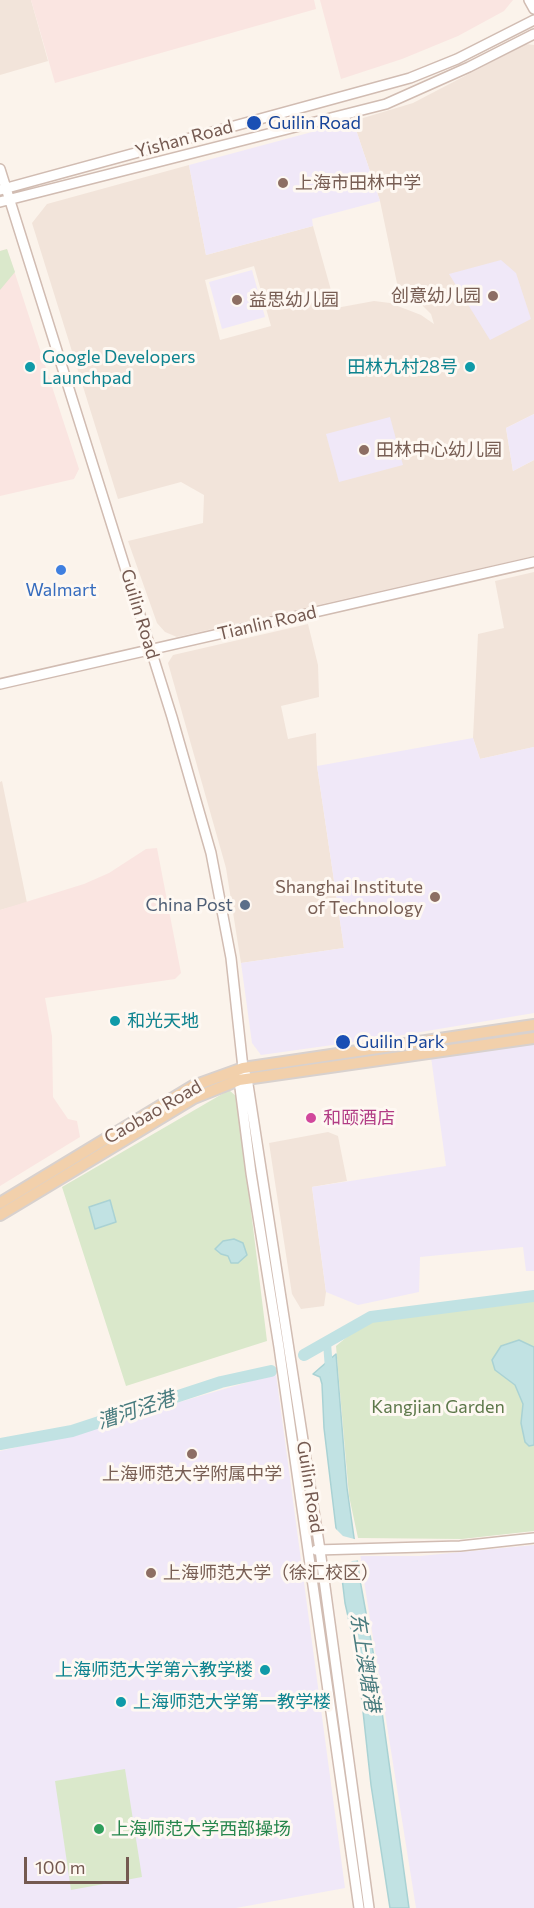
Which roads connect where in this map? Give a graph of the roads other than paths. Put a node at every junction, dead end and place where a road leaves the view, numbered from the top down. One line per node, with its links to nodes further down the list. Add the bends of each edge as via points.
1 (530, 0): 2 (main road)
2 (534, 9)
3 (534, 20): 6 (main road, Yishan Road, via 410,78)
4 (534, 34): 7 (main road, Yishan Road, via 386,104)
5 (0, 169): 6 (main road, Guilin Road)
6 (3, 189): 7 (main road, Guilin Road)
7 (5, 201): 9 (main road, Guilin Road)
8 (534, 562): 9 (main road, Tianlin Road)
9 (151, 648): 10 (main road, Tianlin Road); 13 (main road, Guilin Road, via 211,853 231,958)
10 (0, 684)
11 (534, 1025): 13 (main road, Caobao Road)
12 (534, 1038): 13 (main road, Caobao Road)
13 (243, 1075): 14 (main road, Caobao Road, via 193,1086); 15 (main road, Caobao Road, via 194,1098); 17 (main road, Guilin Road); 18 (main road, Guilin Road)
14 (0, 1203)
15 (0, 1215)
16 (534, 1538): 17 (main road, via 460,1546)
17 (320, 1550): 18 (main road); 20 (main road, Guilin Road)
18 (308, 1551): 19 (main road, Guilin Road)
19 (358, 1908)
20 (369, 1908)

